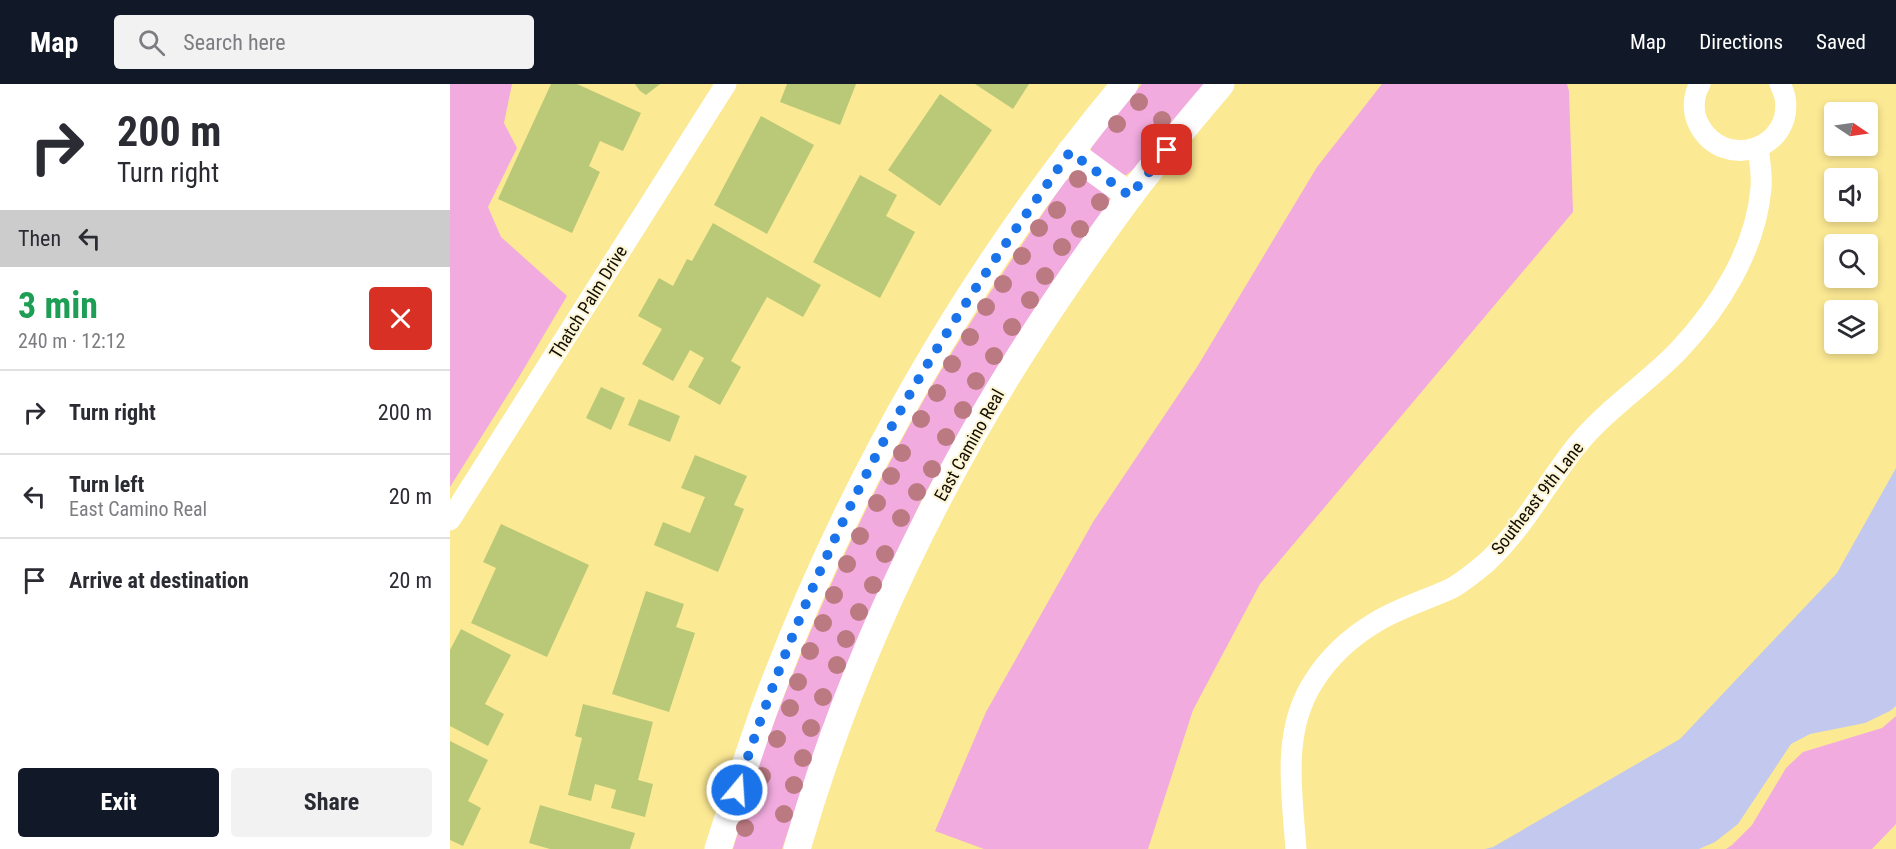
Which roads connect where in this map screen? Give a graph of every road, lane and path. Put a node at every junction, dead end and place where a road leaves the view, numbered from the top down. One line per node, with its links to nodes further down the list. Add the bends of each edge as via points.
1 (726, 84): 9 (street, Thatch Palm Drive)
2 (1125, 84): 7 (street)
3 (1221, 84): 8 (street, East Camino Real)
4 (1700, 84): 6 (street, via 1694,105 1703,134 1728,150)
5 (1780, 84): 6 (street, via 1785,98 1780,128)
6 (1758, 148): 12 (street, Southeast 9th Lane, via 1761,189 1755,220 1743,255 1704,320 1677,352 1579,443 1518,527 1487,562 1453,588 1377,621 1353,637 1314,681 1301,705 1293,734)
7 (1070, 152): 8 (street); 10 (street, via 957,318 858,493 767,702)
8 (1130, 196): 11 (street, East Camino Real, via 1011,372 938,501 902,572 847,700)
9 (450, 520)
10 (718, 849)
11 (797, 849)
12 (1296, 849)

